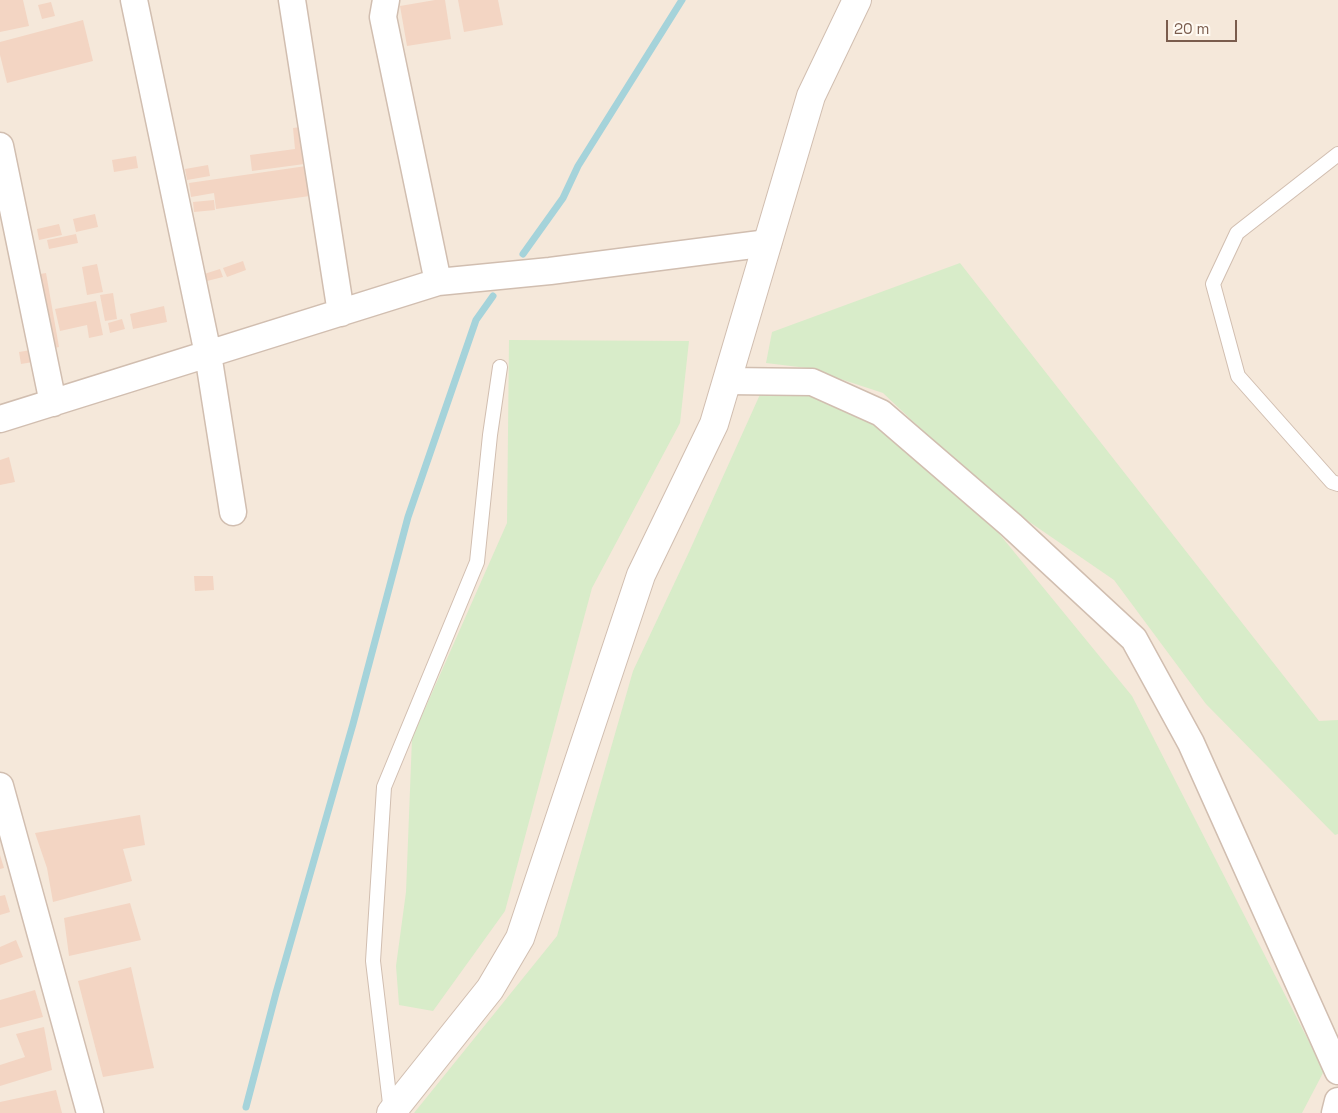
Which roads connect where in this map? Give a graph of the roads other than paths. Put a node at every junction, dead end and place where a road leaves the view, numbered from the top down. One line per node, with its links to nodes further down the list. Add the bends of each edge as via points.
1 (134, 0): 10 (street)
2 (292, 0): 9 (street)
3 (386, 0): 8 (street, via 383,17)
4 (857, 0): 7 (street, via 811,96)
5 (0, 146): 13 (street)
6 (1338, 154): 15 (lane, via 1237,233 1213,284 1238,376 1332,482)
7 (768, 243): 8 (street); 12 (street)
8 (438, 282): 9 (street)
9 (341, 313): 10 (street)
10 (208, 354): 13 (street); 16 (street)
11 (500, 367): 21 (lane, via 477,562 384,787 373,961)
12 (726, 381): 18 (street, via 812,382 881,413 1011,524 1134,639 1191,743); 21 (street, via 714,424 641,575 520,938 490,989)
13 (53, 403): 14 (street)
14 (0, 419)
15 (1338, 484)
16 (233, 512)
17 (0, 786): 20 (street)
18 (1338, 1071)
19 (1338, 1101): 22 (street)
20 (90, 1113)
21 (391, 1113)
22 (1334, 1113)

